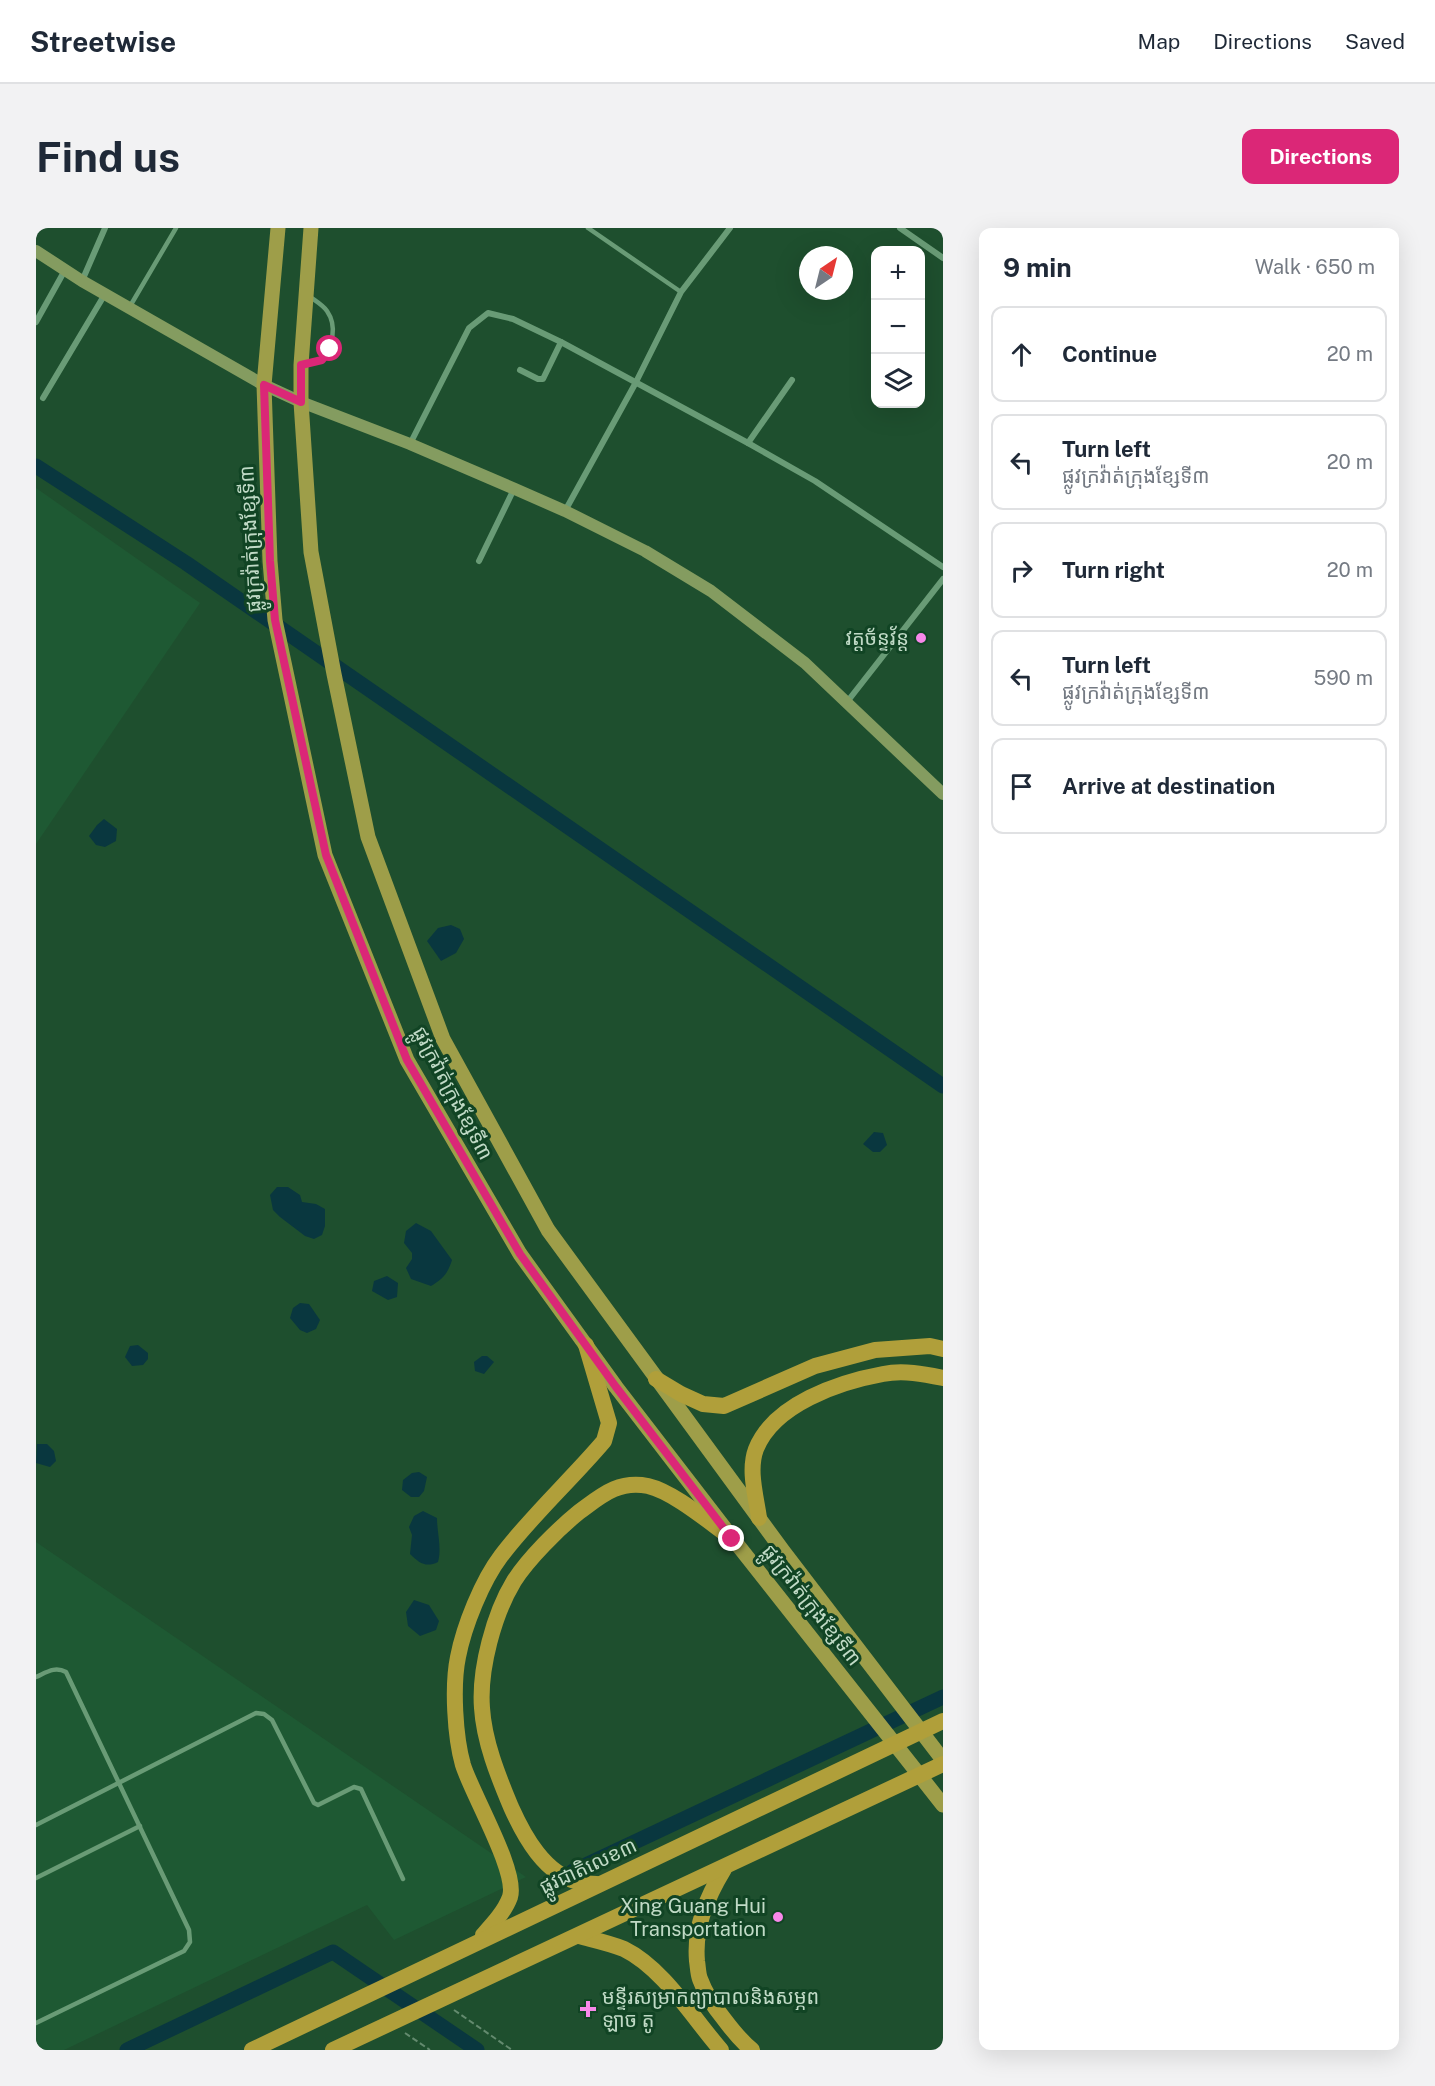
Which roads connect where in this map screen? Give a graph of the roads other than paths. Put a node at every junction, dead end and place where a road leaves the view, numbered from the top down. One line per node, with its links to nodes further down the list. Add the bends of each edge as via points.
1 (105, 228): 11 (street)
2 (177, 228): 15 (lane)
3 (278, 228): 22 (main road, ផ្លូវក្រវ៉ាត់ក្រុងខ្សែទី៣)
4 (311, 228): 14 (main road, ផ្លូវក្រវ៉ាត់ក្រុងខ្សែទី៣)
5 (588, 228): 12 (lane)
6 (730, 228): 12 (street)
7 (900, 228): 9 (street)
8 (36, 252): 10 (main road)
9 (943, 258)
10 (65, 270): 11 (main road); 16 (street)
11 (82, 281): 13 (main road)
12 (681, 292): 21 (street)
13 (105, 294): 15 (main road); 23 (street)
14 (306, 294): 18 (main road, ផ្លូវក្រវ៉ាត់ក្រុងខ្សែទី៣); 18 (lane, via 327,310 334,328 330,349 322,360)
15 (129, 308): 22 (main road)
16 (36, 322)
17 (561, 342): 19 (street, via 543,380); 21 (street); 26 (street, via 513,319 488,313 469,327)
18 (301, 365): 24 (main road, ផ្លូវក្រវ៉ាត់ក្រុងខ្សែទី៣)
19 (520, 370)
20 (792, 380): 25 (street)
21 (635, 384): 25 (street); 28 (street)
22 (264, 385): 24 (main road); 34 (main road, ផ្លូវក្រវ៉ាត់ក្រុងខ្សែទី៣, via 275,620 326,855 407,1060 520,1254)
23 (43, 398)
24 (301, 402): 26 (main road); 37 (main road, ផ្លូវក្រវ៉ាត់ក្រុងខ្សែទី៣, via 311,552 368,837 443,1039 548,1230)
25 (748, 443): 30 (street, via 815,481)
26 (410, 444): 27 (main road)
27 (515, 489): 28 (main road); 29 (street)
28 (566, 511): 32 (main road, via 645,551 711,591 805,663)
29 (479, 561)
30 (943, 567)
31 (943, 579): 32 (street)
32 (846, 702): 33 (main road)
33 (943, 794)
34 (586, 1346): 39 (main road, ផ្លូវក្រវ៉ាត់ក្រុងខ្សែទី៣); 52 (highway, via 609,1423 604,1441 500,1557 480,1592 458,1657 457,1732 463,1765 510,1883 510,1897)
35 (943, 1349): 37 (highway, via 930,1346 874,1350 815,1366 724,1406 703,1404)
36 (943, 1378): 38 (highway, via 917,1373 884,1374 823,1391 781,1415 756,1449 752,1468)
37 (656, 1379): 38 (main road, ផ្លូវក្រវ៉ាត់ក្រុងខ្សែទី៣)
38 (759, 1518): 42 (main road, ផ្លូវក្រវ៉ាត់ក្រុងខ្សែទី៣)
39 (732, 1539): 44 (main road, ផ្លូវក្រវ៉ាត់ក្រុងខ្សែទី៣); 50 (highway, via 663,1491 647,1486 609,1490 542,1547 514,1581 496,1621 485,1663 482,1707 489,1748 505,1792 522,1832 547,1863 577,1882)
40 (36, 1677): 43 (lane, via 60,1668 66,1672)
41 (943, 1721): 50 (highway, ផ្លូវជាតិលេខ៣)
42 (943, 1762): 47 (highway)
43 (120, 1783): 45 (lane); 46 (lane); 49 (lane, via 256,1713 264,1714 272,1720 314,1803 318,1805 354,1787 361,1789)
44 (943, 1805)
45 (36, 1825)
46 (140, 1826): 48 (lane); 53 (lane, via 189,1930 190,1941 184,1951)
47 (724, 1868): 51 (highway); 57 (highway, via 704,1906 699,1927 699,1978 718,2011)
48 (36, 1878)
49 (403, 1879)
50 (598, 1884): 52 (highway, ផ្លូវជាតិលេខ៣)
51 (579, 1936): 55 (highway); 56 (highway, via 626,1950 657,1973)
52 (477, 1942): 54 (highway, ផ្លូវជាតិលេខ៣)
53 (36, 2023)
54 (252, 2050)
55 (333, 2050)
56 (721, 2050)
57 (752, 2050)

